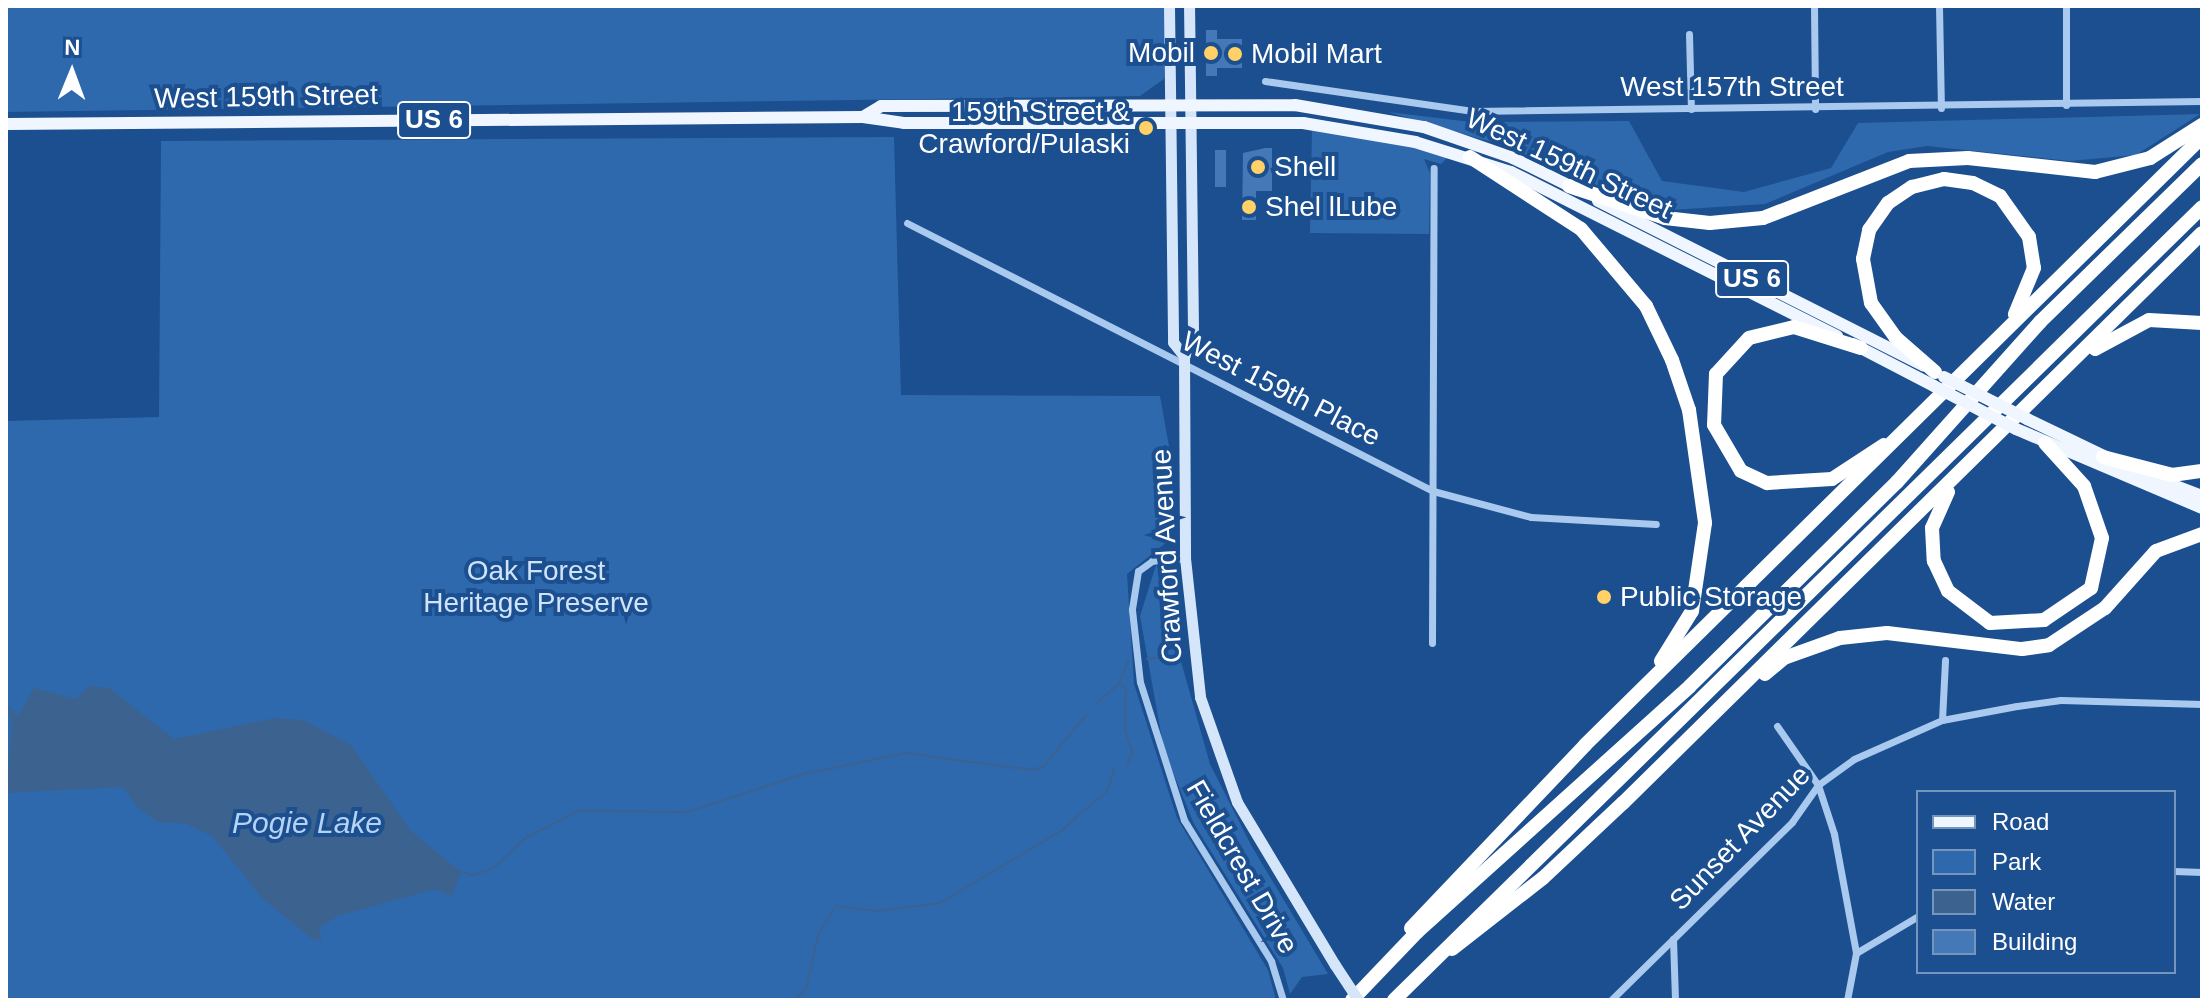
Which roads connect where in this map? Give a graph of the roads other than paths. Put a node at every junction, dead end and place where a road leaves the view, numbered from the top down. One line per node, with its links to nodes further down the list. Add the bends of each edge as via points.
1 (1169, 6): 9 (main road, Crawford Avenue)
2 (1189, 6): 10 (main road, Crawford Avenue)
3 (1814, 6): 14 (street)
4 (1939, 6): 12 (street)
5 (2066, 6): 11 (street)
6 (1689, 34): 13 (street)
7 (1265, 81): 13 (street, West 157th Street, via 1473,111)
8 (2202, 101): 11 (street, West 157th Street)
9 (1170, 102): 10 (main road, West 159th Street / US 6); 15 (main road, West 159th Street / US 6, via 881,106); 16 (main road, Crawford Avenue)
10 (1190, 102): 17 (main road, Crawford Avenue); 24 (main road, West 159th Street / US 6, via 1295,105 1384,118 1468,140)
11 (2066, 105): 12 (street, West 157th Street)
12 (1941, 108): 14 (street, West 157th Street)
13 (1691, 109): 14 (street, West 157th Street)
14 (1815, 109)
15 (863, 117): 16 (main road, West 159th Street / US 6, via 904,123); 18 (main road, West 159th Street / US 6)
16 (1170, 121): 17 (main road, West 159th Street / US 6); 31 (main road, Crawford Avenue, via 1173,342)
17 (1191, 121): 21 (main road, West 159th Street / US 6, via 1317,125); 31 (main road, Crawford Avenue, via 1192,346)
18 (6, 124)
19 (2202, 125): 24 (highway, via 2164,152 2110,170 1927,159 1880,170 1792,210 1723,222 1638,212)
20 (2202, 137): 29 (highway)
21 (1470, 157): 30 (main road, West 159th Street / US 6, via 1540,185); 48 (highway, via 1556,210 1614,265 1646,306 1689,410 1705,523 1692,611 1672,649)
22 (2202, 164): 59 (highway, via 2040,322 1897,482 1701,676)
23 (1434, 168): 39 (street)
24 (1569, 186): 33 (main road, West 159th Street / US 6)
25 (2202, 207): 58 (highway)
26 (907, 223): 31 (street, West 159th Place)
27 (2202, 233): 32 (highway)
28 (2202, 323): 32 (highway, via 2172,317 2142,322)
29 (2005, 331): 33 (highway, via 2034,268 2029,237 2014,211 1973,183 1944,179 1912,187 1888,203 1869,230 1864,274 1871,303 1896,338); 34 (highway)
30 (1861, 348): 33 (main road, West 159th Street / US 6); 34 (highway, via 1794,327 1769,329 1740,344 1716,374 1714,425 1725,451 1741,471 1767,483 1808,483 1832,479)
31 (1184, 360): 39 (street, West 159th Place); 44 (main road, Crawford Avenue)
32 (2065, 370): 36 (highway)
33 (1937, 378): 35 (main road, West 159th Street / US 6, bridge); 37 (main road, West 159th Street / US 6, bridge)
34 (1911, 426): 48 (highway)
35 (2045, 443): 36 (highway, via 2092,501 2102,538 2099,564 2091,588 2071,607 2022,626 1990,623 1967,610 1948,591 1934,561 1932,528 1943,497); 41 (main road, West 159th Street / US 6)
36 (1980, 455): 50 (highway)
37 (2103, 457): 38 (highway, via 2161,474); 40 (main road, West 159th Street / US 6)
38 (2202, 471)
39 (1433, 491): 42 (street, West 159th Place, via 1531,517); 45 (street)
40 (2202, 496)
41 (2202, 508)
42 (1656, 524)
43 (2202, 534): 50 (highway, via 2156,551 2105,608 2049,645 2022,649 1887,633 1840,638 1784,658)
44 (1185, 558): 60 (street, Fieldcrest Drive, via 1152,561 1138,571 1132,610 1140,682 1184,820 1271,961); 62 (main road, Crawford Avenue, bridge, via 1189,627 1215,750 1237,802)
45 (1432, 643)
46 (1945, 660): 49 (street)
47 (2202, 704): 49 (street, Sunset Avenue, via 2061,700)
48 (1613, 718): 59 (highway, via 1418,918)
49 (1942, 720): 52 (street, Sunset Avenue, via 1854,759)
50 (1703, 724): 58 (highway, via 1543,878 1473,938)
51 (1777, 726): 52 (street)
52 (1818, 785): 56 (street, Sunset Avenue, via 1792,822); 57 (street, via 1834,834)
53 (2176, 871): 54 (street)
54 (2202, 872)
55 (1916, 917): 57 (street)
56 (1673, 939): 64 (street, Sunset Avenue); 65 (street)
57 (1856, 953): 66 (street)
58 (1437, 957): 63 (highway)
59 (1383, 968): 61 (highway)
60 (1283, 1000)
61 (1352, 1000)
62 (1358, 1000)
63 (1394, 1000)
64 (1611, 1000)
65 (1675, 1000)
66 (1847, 1000)

